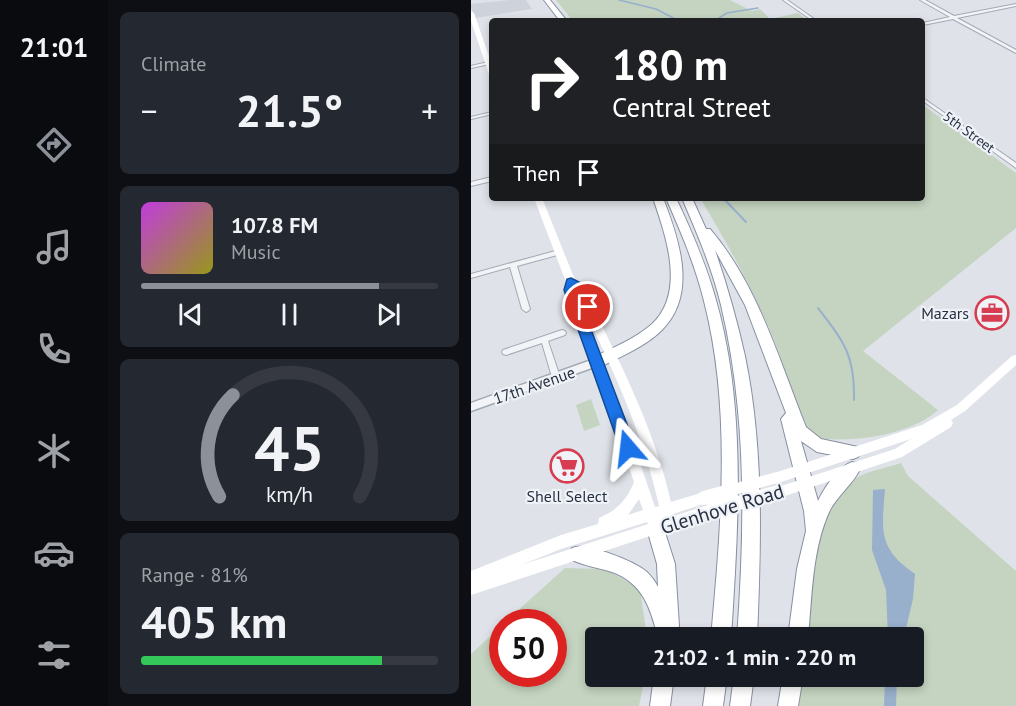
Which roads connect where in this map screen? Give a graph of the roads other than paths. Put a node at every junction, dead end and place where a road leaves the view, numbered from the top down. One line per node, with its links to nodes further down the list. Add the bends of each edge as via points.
1 (537, 0): 7 (highway)
2 (547, 0): 8 (highway)
3 (785, 0): 9 (street)
4 (922, 0): 10 (street)
5 (1016, 4): 10 (street)
6 (471, 13): 12 (main road)
7 (551, 18)
8 (562, 18)
9 (811, 18)
10 (953, 18): 11 (street); 13 (street)
11 (925, 24)
12 (473, 26): 14 (main road)
13 (1016, 52)
14 (488, 63): 15 (street)
15 (471, 66)
16 (925, 100): 19 (street, 5th Street)
17 (489, 114): 18 (street)
18 (471, 118)
19 (1016, 166)
20 (489, 180): 21 (street)
21 (471, 184)
22 (539, 201): 27 (main road)
23 (659, 201): 35 (highway, via 673,257 675,299 657,327)
24 (672, 201): 53 (highway, via 703,279 719,350 727,419 729,500)
25 (688, 201): 26 (highway)
26 (702, 229): 39 (highway, via 723,252 751,305); 54 (highway, via 736,333 747,414 752,500)
27 (559, 252): 28 (street); 30 (main road)
28 (513, 265): 29 (street); 31 (street)
29 (471, 276)
30 (571, 282): 35 (main road, via 578,288); 37 (main road, via 570,290)
31 (526, 309)
32 (562, 333): 33 (street)
33 (544, 339): 34 (street); 38 (street)
34 (506, 352)
35 (611, 355): 37 (highway); 45 (main road, via 636,417)
36 (1016, 360): 41 (main road, Glenhove Road)
37 (597, 362): 38 (street, 17th Avenue); 44 (main road)
38 (556, 377): 40 (street, 17th Avenue)
39 (783, 392): 42 (highway, via 804,437); 43 (highway)
40 (471, 407)
41 (961, 408): 42 (main road, Glenhove Road, via 925,429); 42 (main road, Glenhove Road, via 933,434 898,453)
42 (856, 459): 43 (main road, Glenhove Road); 46 (highway, via 824,502)
43 (802, 476): 45 (main road, Glenhove Road, bridge, via 775,478 704,498); 45 (main road, Glenhove Road, bridge, via 779,492); 46 (highway)
44 (639, 483): 45 (main road); 47 (main road, via 631,503 620,515)
45 (661, 519): 47 (main road, Glenhove Road); 48 (main road, Glenhove Road); 52 (highway)
46 (813, 534): 55 (highway)
47 (584, 535): 49 (main road, Glenhove Road)
48 (578, 554): 50 (main road, Glenhove Road); 51 (highway, via 636,572 653,593)
49 (471, 578)
50 (471, 588)
51 (665, 627)
52 (669, 627)
53 (722, 627)
54 (747, 627)
55 (800, 627)
56 (663, 687): 60 (highway)
57 (716, 687): 61 (highway)
58 (743, 687): 62 (highway)
59 (792, 687): 63 (highway)
60 (660, 706)
61 (713, 706)
62 (740, 706)
63 (789, 706)

